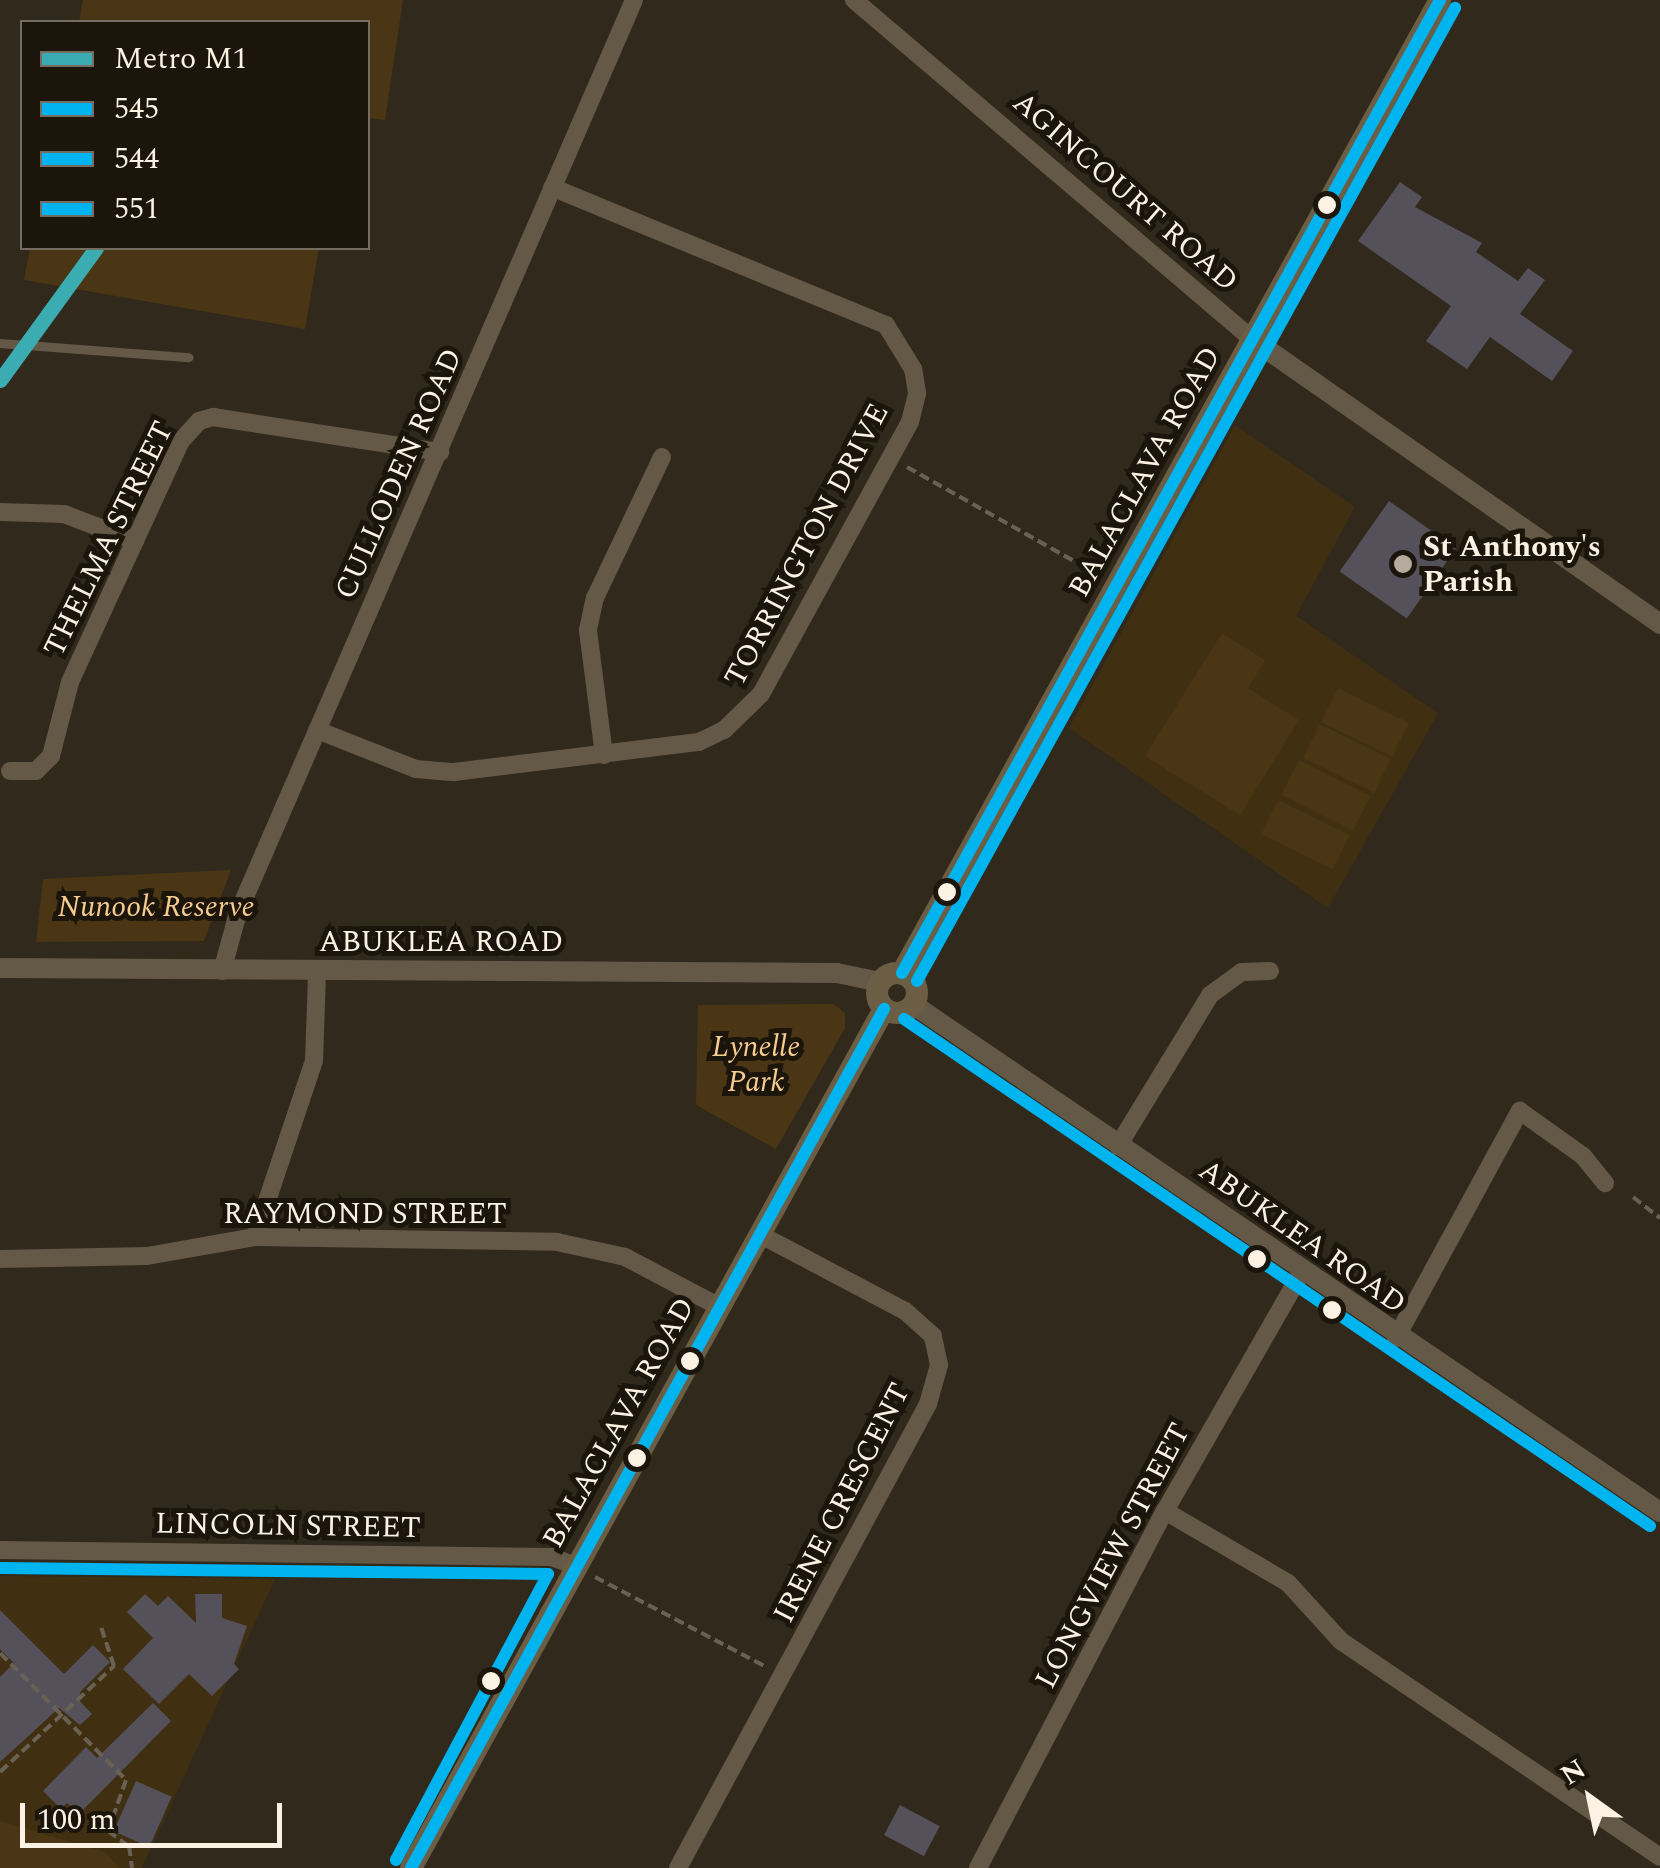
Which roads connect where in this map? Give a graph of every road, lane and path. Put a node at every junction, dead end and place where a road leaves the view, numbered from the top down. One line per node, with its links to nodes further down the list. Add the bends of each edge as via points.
1 (634, 0): 4 (street, CULLODEN ROAD)
2 (854, 0): 5 (street, AGINCOURT ROAD)
3 (1440, 0): 5 (main road, BALACLAVA ROAD)
4 (552, 187): 8 (street, CULLODEN ROAD); 10 (street, TORRINGTON DRIVE, via 886,325 901,342 916,394)
5 (1252, 339): 14 (street, AGINCOURT ROAD); 22 (main road, BALACLAVA ROAD)
6 (0, 343): 7 (lane)
7 (188, 357)
8 (440, 452): 12 (street, THELMA STREET, via 200,420 180,441); 15 (street, CULLODEN ROAD)
9 (662, 456): 16 (street, via 594,598 588,630)
10 (892, 458): 13 (path); 16 (street, TORRINGTON DRIVE, via 746,713 699,742)
11 (0, 512): 12 (street, via 64,514)
12 (135, 541): 17 (street, THELMA STREET, via 70,682 51,756 36,771)
13 (1099, 575)
14 (1660, 624)
15 (316, 730): 16 (street, TORRINGTON DRIVE, via 416,769 454,772); 20 (street, CULLODEN ROAD, via 238,913)
16 (604, 755)
17 (10, 771)
18 (0, 968): 20 (street, ABUKLEA ROAD)
19 (1270, 971): 25 (street, via 1242,972 1210,996)
20 (222, 972): 21 (street, ABUKLEA ROAD)
21 (317, 973): 22 (street, ABUKLEA ROAD); 30 (street, via 314,1061)
22 (891, 978): 23 (main road, via 917,986); 24 (main road, via 877,996)
23 (914, 1006): 24 (main road, via 902,1013); 25 (street, ABUKLEA ROAD)
24 (884, 1009): 29 (main road, BALACLAVA ROAD)
25 (1118, 1146): 32 (street, ABUKLEA ROAD)
26 (1605, 1183): 34 (street, via 1583,1156 1520,1111)
27 (1633, 1198): 28 (path)
28 (1660, 1218)
29 (760, 1234): 33 (main road, BALACLAVA ROAD); 42 (street, IRENE CRESCENT, via 905,1311 933,1336 939,1365 928,1404)
30 (255, 1236): 31 (street, RAYMOND STREET, via 126,1258); 33 (street, RAYMOND STREET, via 570,1244 626,1256)
31 (0, 1260)
32 (1302, 1272): 34 (street, ABUKLEA ROAD); 35 (street, LONGVIEW STREET)
33 (718, 1306): 38 (main road, BALACLAVA ROAD)
34 (1396, 1338): 36 (street, ABUKLEA ROAD)
35 (1165, 1511): 45 (street, via 1288,1582 1341,1641); 49 (street, LONGVIEW STREET)
36 (1660, 1512)
37 (0, 1550): 38 (street, LINCOLN STREET, via 552,1557)
38 (574, 1565): 47 (main road, BALACLAVA ROAD)
39 (595, 1577): 42 (path)
40 (100, 1624): 43 (path, via 114,1666)
41 (0, 1654): 43 (path)
42 (783, 1676): 48 (street, IRENE CRESCENT)
43 (61, 1716): 44 (path); 46 (path, via 126,1780 108,1830 129,1846)
44 (0, 1772)
45 (1660, 1857)
46 (132, 1868)
47 (411, 1868)
48 (678, 1868)
49 (978, 1868)

